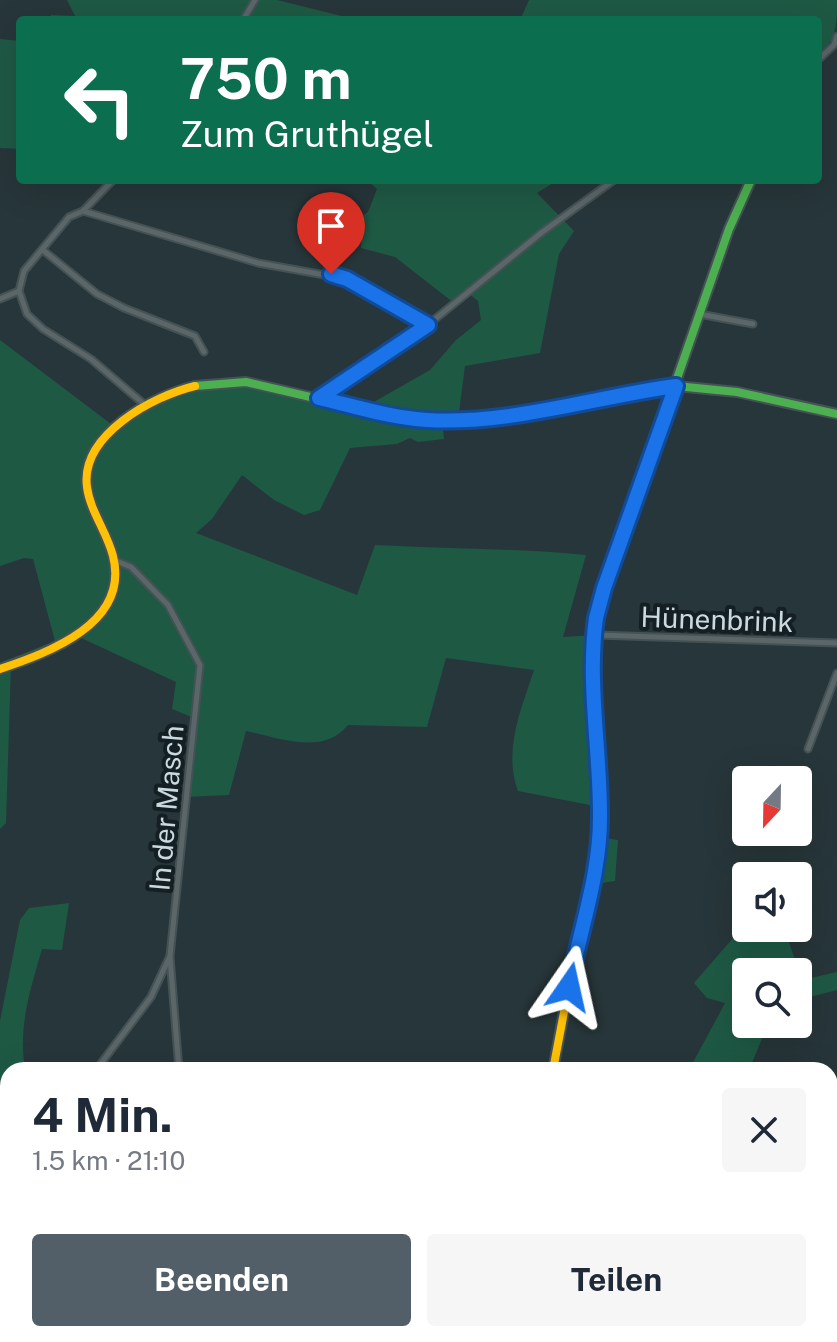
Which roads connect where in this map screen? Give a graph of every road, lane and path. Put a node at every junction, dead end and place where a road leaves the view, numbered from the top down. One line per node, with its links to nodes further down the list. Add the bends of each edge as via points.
1 (837, 36): 2 (street)
2 (822, 56)
3 (109, 184): 6 (street)
4 (608, 184): 12 (street)
5 (749, 184): 10 (street)
6 (83, 211): 7 (street, via 69,217); 12 (street, via 258,263 347,279)
7 (44, 251): 8 (street, via 24,271); 13 (street, via 97,294 195,336)
8 (19, 291): 9 (street); 16 (street, via 27,314 43,329 91,359)
9 (0, 299)
10 (699, 314): 11 (street); 14 (street)
11 (753, 324)
12 (428, 325): 15 (street)
13 (204, 352)
14 (676, 386): 15 (street, via 450,420 423,420); 17 (street); 19 (street, via 604,588)
15 (319, 398): 16 (street, via 242,381 191,388)
16 (145, 405): 18 (street, via 105,437 86,474 90,508)
17 (837, 414)
18 (114, 560): 21 (street, via 110,597 90,626 51,650); 24 (street, In der Masch, via 131,567 168,605 200,665)
19 (595, 635): 20 (street, Hünenbrink); 27 (street, via 599,837 594,884 579,933)
20 (837, 643)
21 (0, 669)
22 (837, 673): 23 (street)
23 (808, 749)
24 (170, 956): 25 (street, In der Masch, via 151,997); 26 (street)
25 (102, 1062)
26 (178, 1062)
27 (555, 1062)

